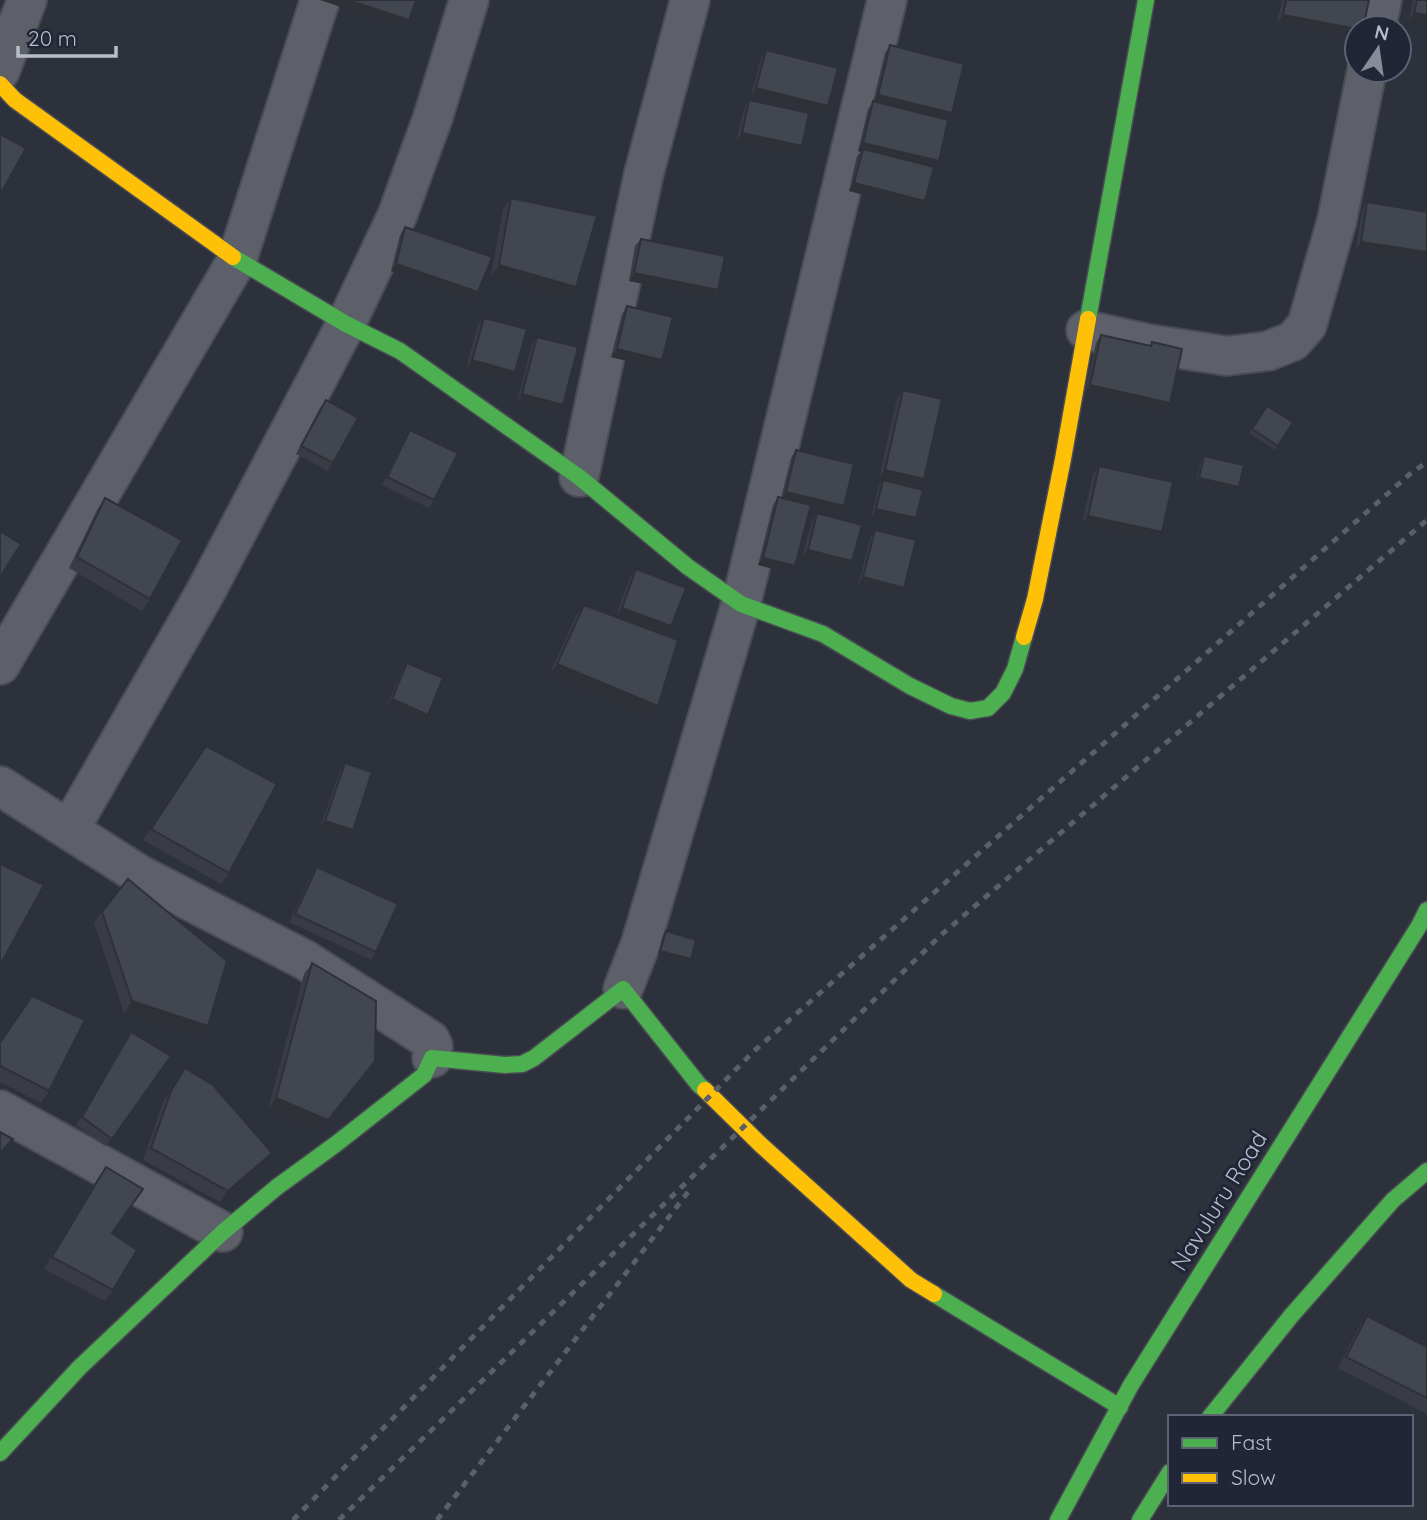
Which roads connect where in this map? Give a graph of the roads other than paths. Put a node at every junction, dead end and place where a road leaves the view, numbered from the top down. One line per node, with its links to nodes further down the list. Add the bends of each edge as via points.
1 (27, 0): 7 (street)
2 (320, 0): 10 (street)
3 (469, 0): 11 (street, via 397,215)
4 (690, 0): 13 (street, via 644,173)
5 (887, 0): 14 (street)
6 (1146, 0): 12 (street)
7 (0, 71)
8 (0, 84): 10 (street, via 15,100)
9 (1364, 84): 12 (street, via 1337,220 1307,325 1293,341 1268,351 1227,356)
10 (237, 260): 11 (street); 15 (street)
11 (346, 324): 13 (street, via 400,351); 17 (street, via 206,591)
12 (1086, 330): 14 (street, via 1035,599 1015,669 988,708 970,711 951,706 910,687 823,634)
13 (579, 477): 14 (street, via 688,567)
14 (741, 604): 19 (street, via 641,943)
15 (0, 665)
16 (0, 786): 17 (street)
17 (69, 830): 20 (street, via 141,875 305,960 430,1040)
18 (1427, 910): 24 (street, Navuluru Road, via 1130,1385)
19 (623, 989): 20 (street, via 522,1064); 24 (street, via 699,1085 911,1280)
20 (432, 1058): 23 (street, via 424,1075)
21 (0, 1110): 23 (street)
22 (1427, 1171): 25 (street, via 1393,1200)
23 (223, 1232): 26 (street, via 80,1367)
24 (1120, 1408): 28 (street, Navuluru Road)
25 (1212, 1415)
26 (0, 1453)
27 (1168, 1475): 29 (street)
28 (1058, 1520)
29 (1140, 1520)

